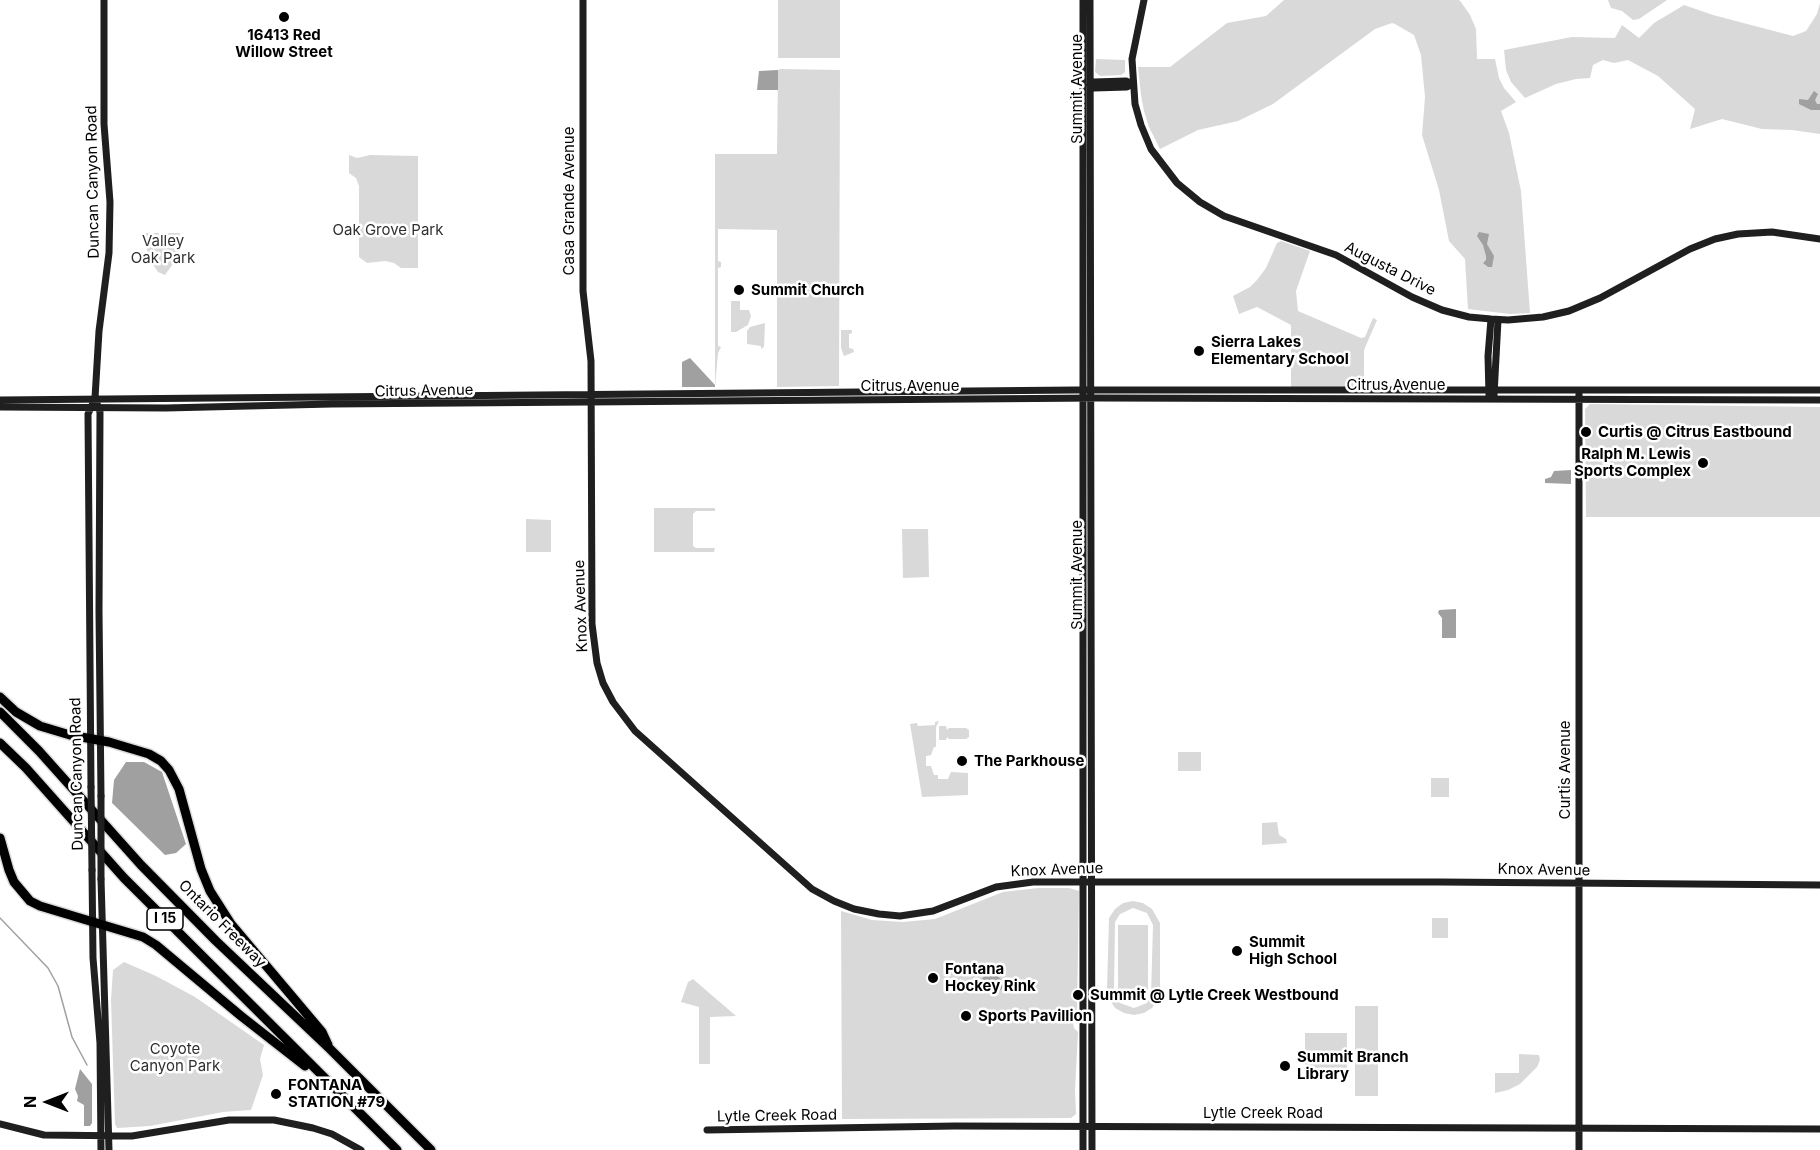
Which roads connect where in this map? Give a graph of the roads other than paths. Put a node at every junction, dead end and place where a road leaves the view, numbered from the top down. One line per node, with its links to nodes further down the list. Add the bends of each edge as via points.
1 (104, 0): 17 (main road, Duncan Canyon Road, via 109,253)
2 (583, 0): 14 (main road, Casa Grande Avenue, via 583,291 591,351)
3 (1083, 0): 11 (main road, Summit Avenue)
4 (1090, 0): 7 (main road, Summit Avenue)
5 (1144, 0): 6 (main road, Augusta Drive, via 1133,52)
6 (1132, 84): 7 (main road, via 1116,81); 9 (main road, Augusta Drive, via 1137,114 1151,149 1177,183 1200,202 1238,222 1336,255 1434,306)
7 (1090, 85): 11 (main road, Summit Avenue)
8 (1820, 239): 9 (main road, Augusta Drive, via 1761,232 1715,239 1583,306 1543,317)
9 (1495, 320): 13 (main road)
10 (1820, 390): 12 (main road, Citrus Avenue)
11 (1088, 394): 13 (main road, Citrus Avenue); 14 (main road, Citrus Avenue); 24 (main road, Summit Avenue)
12 (1579, 394): 13 (main road, Citrus Avenue); 16 (main road, Citrus Avenue); 25 (main road, Curtis Avenue)
13 (1491, 395)
14 (591, 398): 17 (main road, Citrus Avenue, via 309,398); 24 (main road, Knox Avenue, via 594,647 608,692 635,731 797,877 822,896 843,905 879,914 913,915 1010,884)
15 (0, 400): 17 (main road, Citrus Avenue)
16 (1820, 400)
17 (95, 404): 18 (main road, Citrus Avenue); 21 (main road, Duncan Canyon Road, via 100,412); 21 (main road, Duncan Canyon Road, via 88,414)
18 (0, 407)
19 (0, 697): 21 (highway, via 40,726)
20 (0, 712): 28 (highway, Ontario Freeway / I 15, via 141,865)
21 (95, 739): 27 (main road, Duncan Canyon Road, bridge, via 91,787); 27 (main road, Duncan Canyon Road, bridge, via 101,796); 28 (highway, via 149,754 169,770 179,789 210,891 231,924 322,1032)
22 (0, 743): 29 (highway, I 15, via 124,878)
23 (0, 838): 27 (highway, via 14,882 30,901)
24 (1088, 882): 25 (main road, Knox Avenue); 31 (main road, Summit Avenue); 32 (main road, Summit Avenue)
25 (1578, 884): 26 (main road, Knox Avenue); 33 (main road, Curtis Avenue)
26 (1820, 885)
27 (97, 923): 29 (highway, via 156,945); 36 (main road, Duncan Canyon Road)
28 (330, 1049): 41 (highway, Ontario Freeway / I 15)
29 (336, 1090): 40 (highway, I 15)
30 (0, 1124): 36 (main road, via 44,1135)
31 (1083, 1126): 32 (main road, Lytle Creek Road); 35 (main road, Lytle Creek Road); 42 (main road, Summit Avenue)
32 (1092, 1126): 33 (main road, Lytle Creek Road); 43 (main road, Summit Avenue)
33 (1579, 1128): 34 (main road, Lytle Creek Road); 44 (main road, Curtis Avenue)
34 (1820, 1129)
35 (706, 1130)
36 (105, 1136): 37 (main road, Duncan Canyon Road); 38 (main road, Duncan Canyon Road); 39 (main road, via 147,1135 229,1120 263,1119 313,1128)
37 (101, 1150)
38 (109, 1150)
39 (362, 1150)
40 (397, 1150)
41 (431, 1150)
42 (1083, 1150)
43 (1092, 1150)
44 (1579, 1150)

